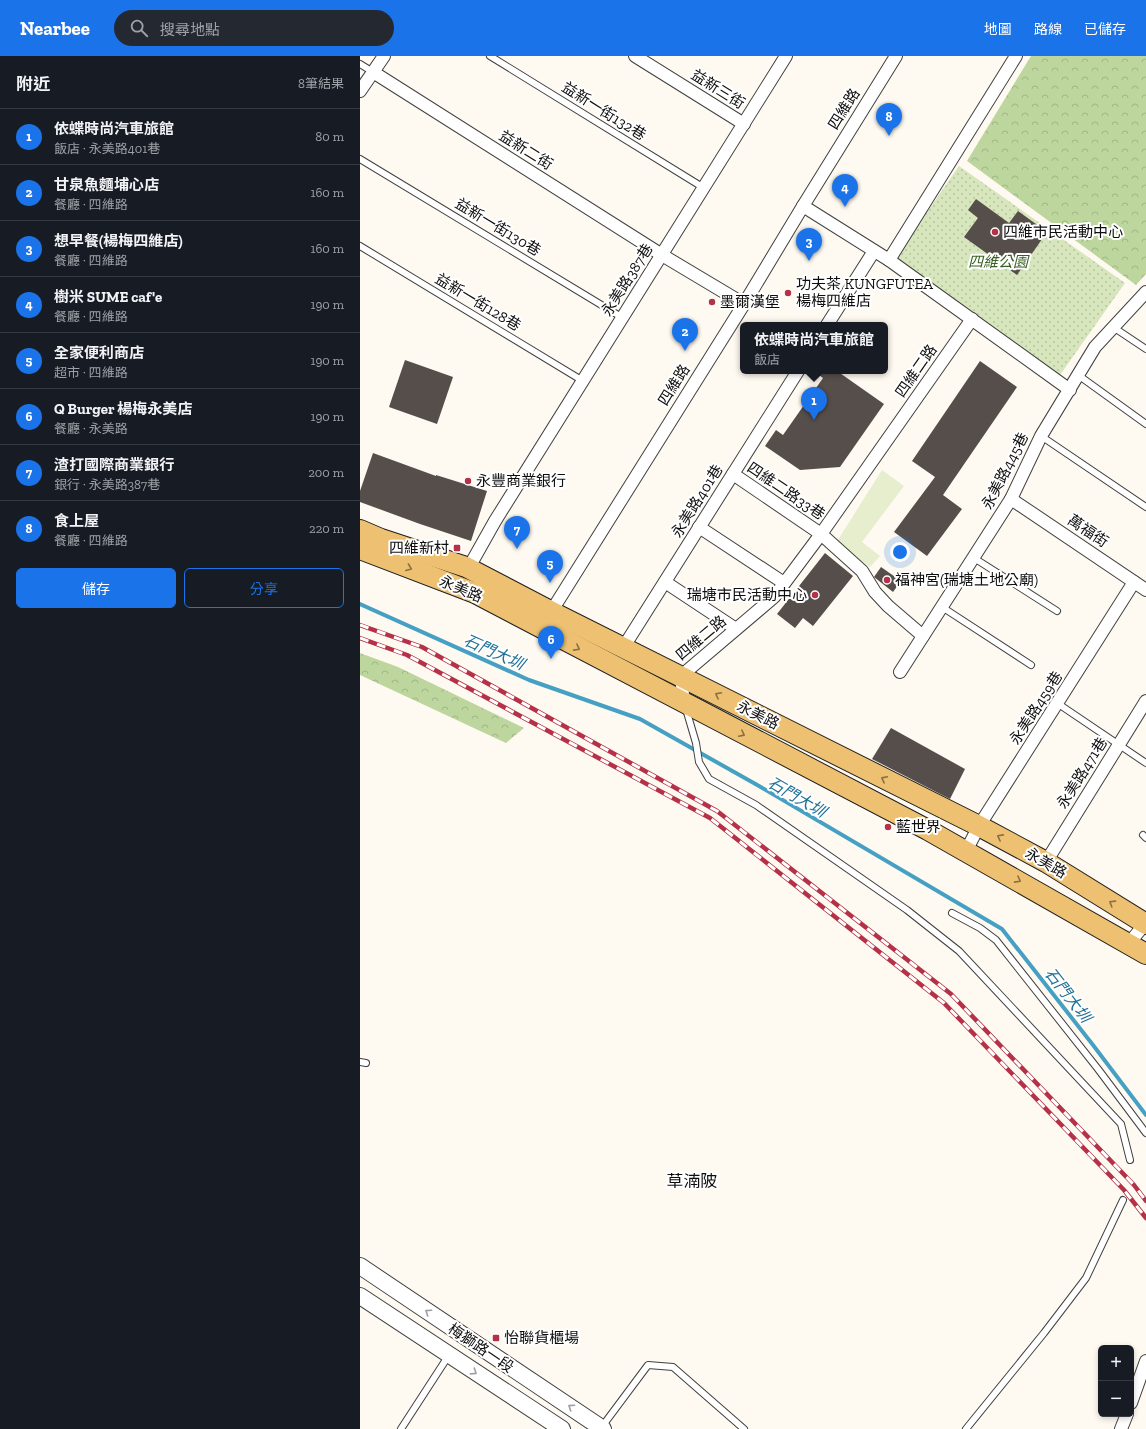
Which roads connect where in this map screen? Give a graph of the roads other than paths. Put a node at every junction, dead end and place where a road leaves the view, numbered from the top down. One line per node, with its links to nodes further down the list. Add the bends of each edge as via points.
1 (384, 56): 8 (street)
2 (490, 56): 12 (lane, 益新一街132巷)
3 (635, 56): 10 (street, 益新三街)
4 (896, 56): 13 (street, 四維路)
5 (1016, 56): 17 (street)
6 (784, 57): 10 (street, 永美路387巷)
7 (360, 64): 8 (lane)
8 (373, 72): 9 (street); 16 (street, 益新二街)
9 (360, 90)
10 (744, 124): 12 (street, 永美路387巷)
11 (360, 159): 20 (lane, 益新一街130巷)
12 (704, 188): 16 (street, 永美路387巷)
13 (803, 206): 15 (street); 19 (street, 四維路)
14 (360, 246): 27 (lane, 益新一街128巷)
15 (874, 251): 17 (street); 22 (street)
16 (662, 255): 19 (street, 益新二街); 20 (street, 永美路387巷)
17 (889, 260): 21 (street)
18 (1146, 292): 23 (street, 永美路445巷)
19 (744, 304): 46 (street, 四維路)
20 (623, 318): 27 (street, 永美路387巷)
21 (972, 319): 28 (street); 36 (street, 四維二路)
22 (829, 322)
23 (1114, 327): 24 (lane); 26 (street, 永美路445巷, via 1095,347)
24 (1146, 349)
25 (796, 374): 31 (street, 永美路401巷)
26 (1078, 375): 28 (street, 永美路445巷); 29 (lane)
27 (583, 381): 39 (street, 永美路387巷, via 495,521)
28 (1070, 390): 30 (street, 永美路445巷)
29 (1146, 424)
30 (1040, 436): 32 (street, 永美路445巷); 33 (lane)
31 (733, 474): 34 (street, 永美路401巷); 36 (street, 四維二路33巷)
32 (1011, 499): 38 (street, 永美路445巷); 41 (street, 萬福街)
33 (1146, 507)
34 (699, 527): 40 (street, 永美路401巷); 42 (street)
35 (360, 530): 39 (main road, 永美路)
36 (821, 534): 42 (street, 四維二路); 49 (street, 四維二路33巷, via 862,571 875,592 888,606)
37 (360, 549): 48 (main road, 永美路, one-way to 48, via 475,593)
38 (974, 558): 44 (street, 永美路445巷); 45 (lane)
39 (468, 569): 46 (main road, 永美路)
40 (665, 582): 47 (street); 50 (street, 永美路401巷)
41 (1134, 582): 43 (street, 萬福街); 55 (street, 永美路459巷)
42 (784, 583): 47 (street, 四維二路, via 774,597)
43 (1146, 590)
44 (942, 607): 49 (street, 永美路445巷); 51 (lane)
45 (1057, 611)
46 (551, 612): 48 (street, 四維路); 50 (main road, 永美路)
47 (736, 629): 53 (street, 四維二路)
48 (544, 630): 56 (main road, 永美路, one-way to 56)
49 (923, 636): 52 (street, 永美路445巷)
50 (623, 648): 53 (main road, 永美路)
51 (1031, 665)
52 (900, 672)
53 (681, 676): 56 (street, 四維二路); 59 (main road, 永美路, one-way to 53)
54 (1146, 701): 57 (street, 永美路471巷)
55 (1057, 703): 57 (lane); 59 (street, 永美路459巷)
56 (684, 704): 60 (main road, 永美路, one-way to 60); 67 (lane, via 700,762 709,779 756,805 907,910 959,951 1121,1124)
57 (1119, 745): 58 (lane); 61 (street, 永美路471巷)
58 (1146, 763)
59 (979, 826): 60 (street, 永美路459巷); 61 (main road, 永美路, one-way to 59)
60 (966, 851): 64 (main road, 永美路, one-way to 64)
61 (1046, 862): 63 (main road, 永美路, one-way to 61)
62 (952, 913): 66 (lane, via 996,940)
63 (1146, 924): 64 (street)
64 (1129, 944): 65 (main road, 永美路)
65 (1146, 954)
66 (1146, 1133)
67 (1130, 1160)
68 (1123, 1200): 79 (lane, via 1086,1278)
69 (360, 1266): 75 (street, 梅獅路一段, one-way to 69)
70 (360, 1296): 71 (street, 梅獅路一段)
71 (449, 1355): 76 (lane); 77 (street, 梅獅路一段, one-way to 77)
72 (1146, 1361): 73 (street)
73 (1134, 1395)
74 (1126, 1417): 80 (street)
75 (601, 1428): 78 (lane, via 648,1365 673,1367)
76 (401, 1429)
77 (562, 1429)
78 (744, 1429)
79 (966, 1429)
80 (1121, 1429)

